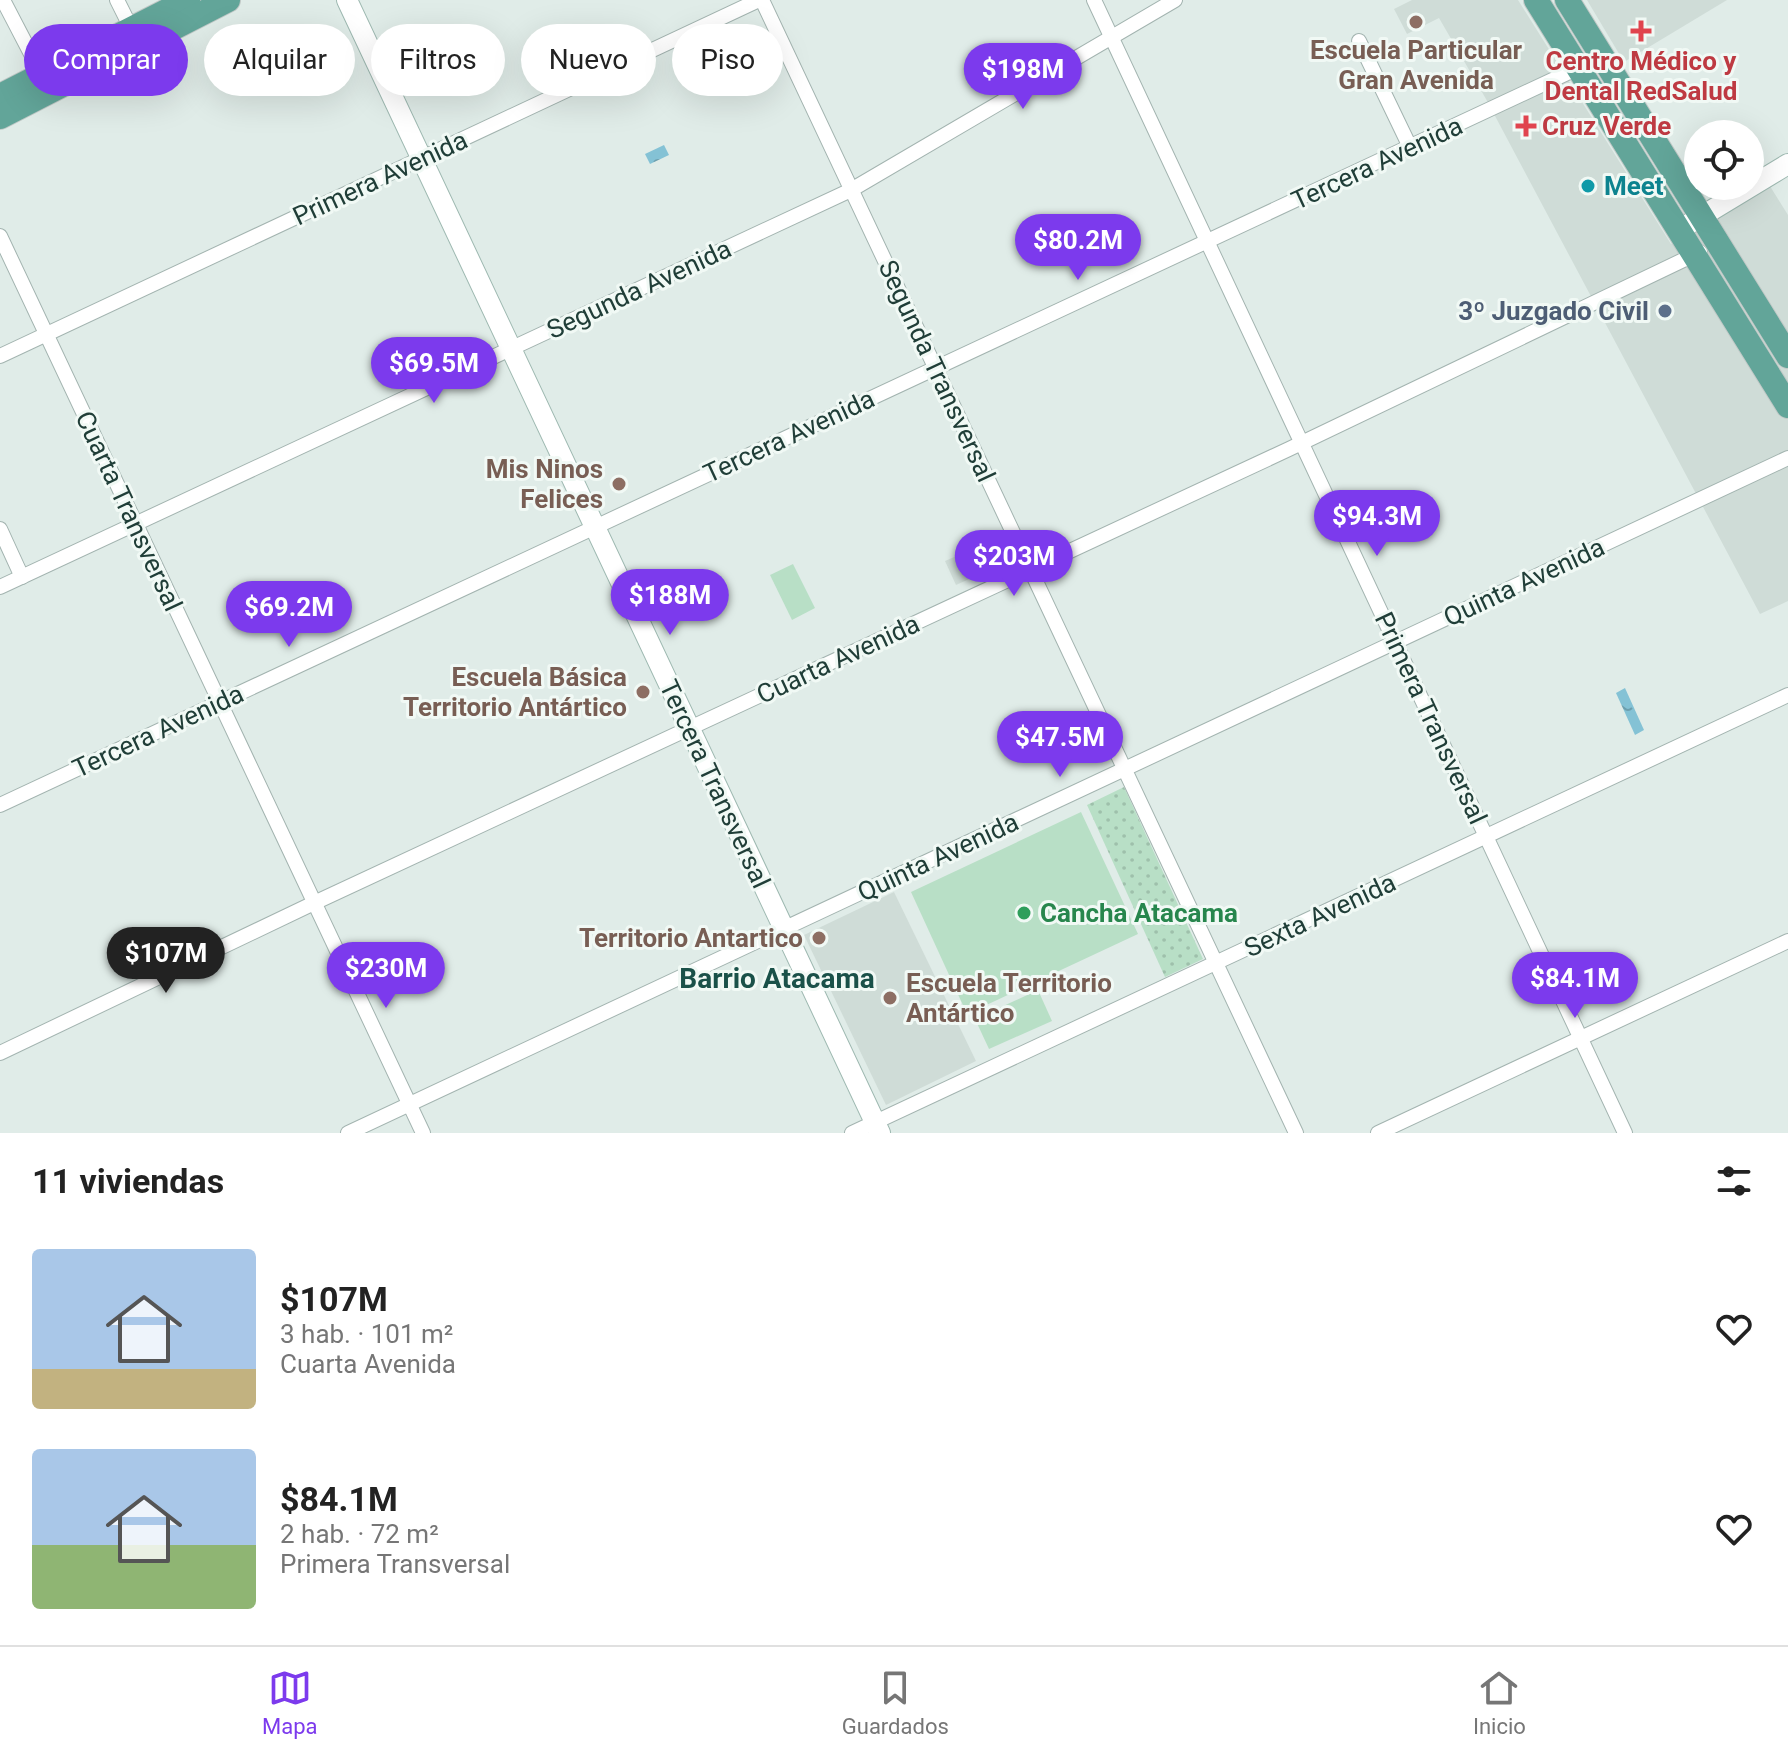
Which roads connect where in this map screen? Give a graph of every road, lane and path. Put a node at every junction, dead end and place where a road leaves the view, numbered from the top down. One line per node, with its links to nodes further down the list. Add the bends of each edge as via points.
1 (3, 0): 14 (street)
2 (117, 0): 11 (street)
3 (188, 0): 12 (main road)
4 (228, 0): 19 (main road)
5 (347, 0): 21 (street, Tercera Transversal)
6 (761, 0): 21 (street, Primera Avenida); 23 (street, Segunda Transversal)
7 (1094, 0): 13 (street, Primera Transversal)
8 (1175, 0): 13 (street, Segunda Avenida)
9 (1536, 0): 16 (main road)
10 (1567, 0): 24 (main road)
11 (126, 18)
12 (141, 24)
13 (1111, 37): 23 (street, Segunda Avenida); 27 (street, Primera Transversal)
14 (24, 40)
15 (1359, 41): 20 (street)
16 (1578, 68): 20 (street, Tercera Avenida); 25 (main road)
17 (24, 84): 18 (main road)
18 (0, 96)
19 (0, 117)
20 (1410, 147): 27 (street, Tercera Avenida)
21 (422, 158): 30 (street, Primera Avenida); 31 (street, Tercera Transversal)
22 (1788, 164): 24 (street)
23 (851, 190): 31 (street, Segunda Avenida); 34 (street, Segunda Transversal)
24 (1702, 216): 25 (street); 28 (main road)
25 (1679, 230): 29 (main road)
26 (0, 236): 30 (street, Cuarta Transversal)
27 (1208, 242): 34 (street, Tercera Avenida); 36 (street, Primera Transversal)
28 (1718, 242): 29 (street, Cuarta Avenida); 33 (main road)
29 (1695, 255): 35 (main road); 36 (street, Cuarta Avenida)
30 (46, 334): 32 (street, Primera Avenida); 38 (street, Cuarta Transversal)
31 (511, 349): 38 (street, Segunda Avenida); 39 (street, Tercera Transversal)
32 (0, 356)
33 (1788, 356)
34 (935, 368): 39 (street, Tercera Avenida); 41 (street, Segunda Transversal)
35 (1788, 406)
36 (1302, 443): 41 (street, Cuarta Avenida); 44 (street, Primera Transversal)
37 (1788, 458): 44 (street, Quinta Avenida)
38 (136, 524): 42 (street, Segunda Avenida); 46 (street, Cuarta Transversal)
39 (593, 527): 46 (street, Tercera Avenida); 47 (street, Tercera Transversal)
40 (0, 529): 42 (street)
41 (1030, 569): 47 (street, Cuarta Avenida); 48 (street, Segunda Transversal)
42 (22, 577): 43 (street, Segunda Avenida)
43 (0, 587)
44 (1395, 642): 48 (street, Quinta Avenida); 50 (street, Primera Transversal)
45 (1788, 695): 50 (street, Sexta Avenida)
46 (220, 702): 49 (street, Tercera Avenida); 51 (street, Cuarta Transversal)
47 (690, 729): 51 (street, Cuarta Avenida); 52 (street, Tercera Transversal)
48 (1126, 769): 52 (street, Quinta Avenida); 54 (street, Segunda Transversal)
49 (0, 805)
50 (1487, 836): 54 (street, Sexta Avenida); 55 (street, Primera Transversal)
51 (314, 903): 56 (street, Cuarta Avenida); 57 (street, Cuarta Transversal)
52 (784, 929): 57 (street, Quinta Avenida); 58 (street, Tercera Transversal)
53 (1788, 941): 55 (street)
54 (1217, 964): 58 (street, Sexta Avenida); 62 (street, Segunda Transversal)
55 (1580, 1038): 63 (street); 64 (street, Primera Transversal)
56 (0, 1053)
57 (409, 1105): 59 (street, Quinta Avenida); 60 (street, Cuarta Transversal)
58 (877, 1128): 61 (street, Sexta Avenida)
59 (348, 1133)
60 (423, 1133)
61 (852, 1133)
62 (1296, 1133)
63 (1378, 1133)
64 (1625, 1133)

